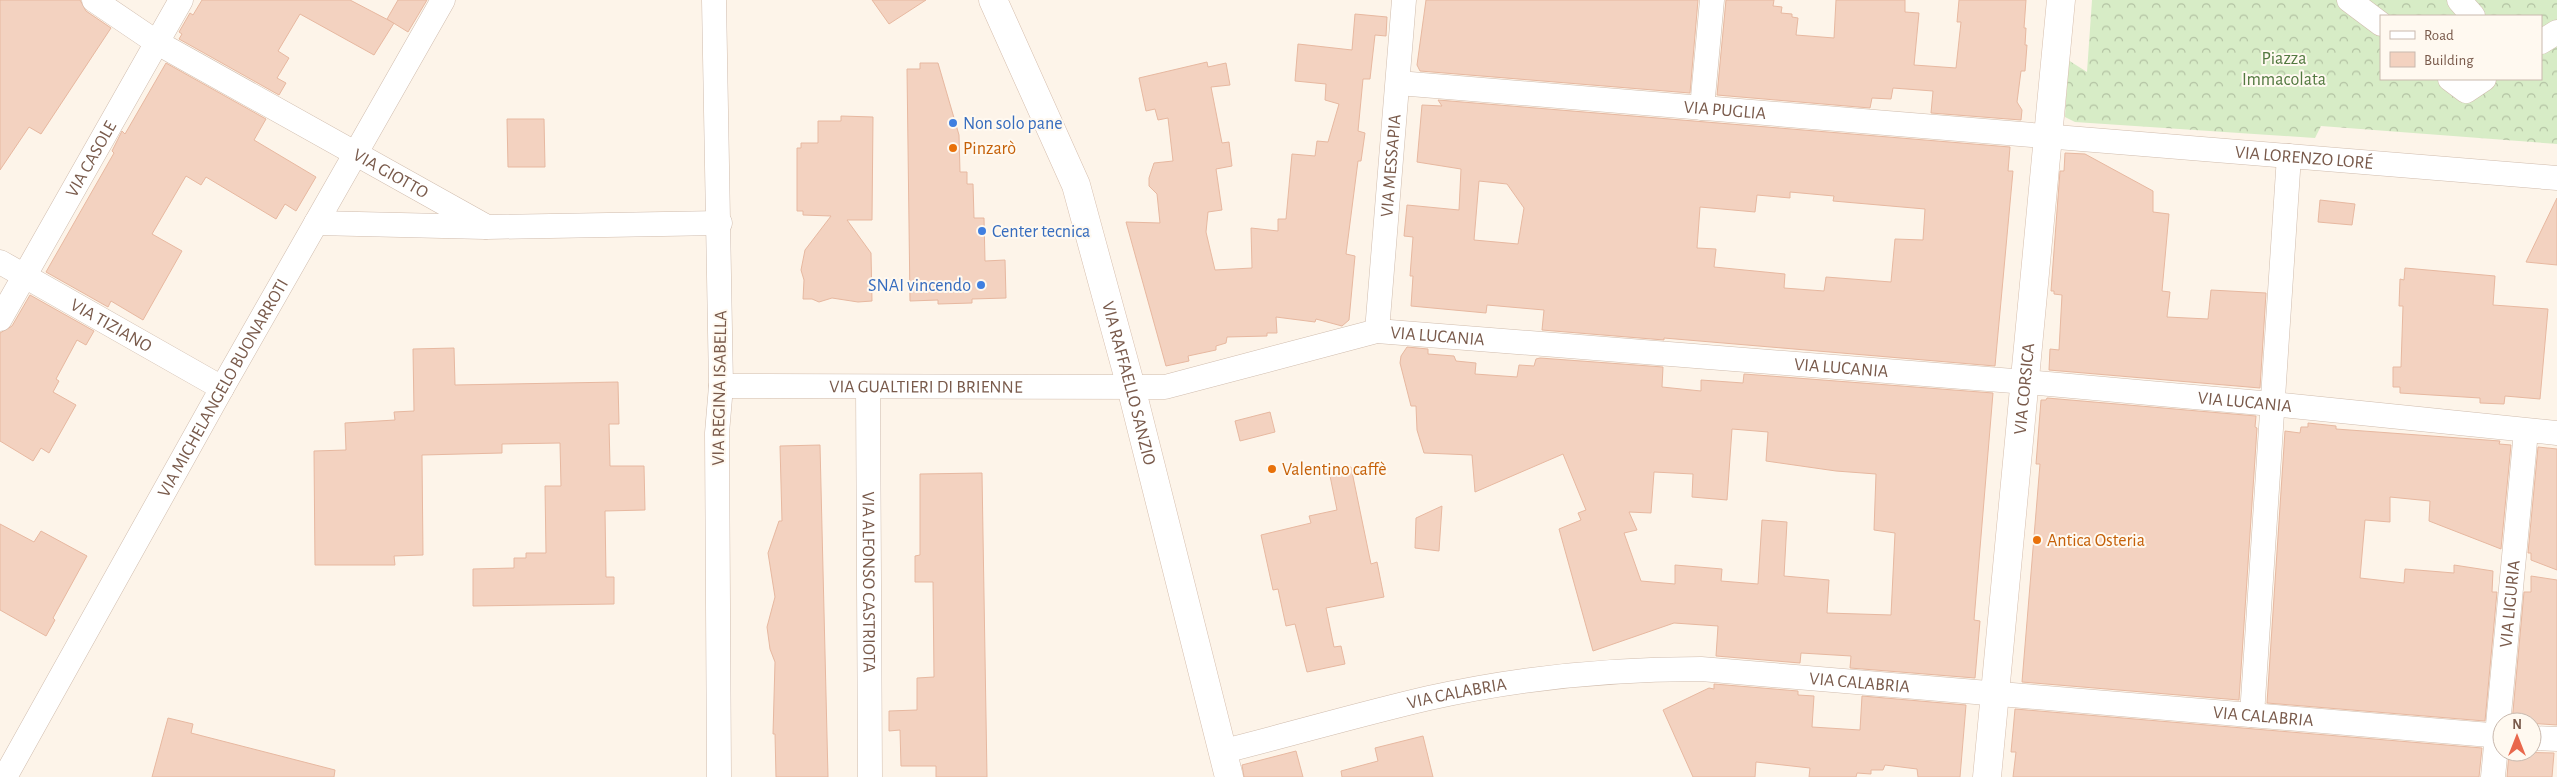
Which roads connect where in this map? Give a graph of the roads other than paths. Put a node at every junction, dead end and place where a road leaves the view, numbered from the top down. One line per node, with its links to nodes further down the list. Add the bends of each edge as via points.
1 (94, 0): 15 (street, VIA GIOTTO)
2 (181, 0): 15 (street, VIA CASOLE)
3 (443, 0): 19 (street, VIA MICHELANGELO BUONARROTI)
4 (714, 0): 23 (street, VIA REGINA ISABELLA)
5 (993, 0): 32 (street, VIA RAFFAELLO SANZIO, via 1076,185)
6 (1404, 0): 16 (street, VIA MESSAPIA)
7 (1712, 0): 17 (street)
8 (2061, 0): 18 (street, VIA CORSICA)
9 (2350, 0): 12 (street)
10 (2459, 0): 11 (street)
11 (2472, 15)
12 (2380, 23)
13 (2557, 32): 14 (street)
14 (2542, 41)
15 (156, 42): 19 (street, VIA GIOTTO); 26 (street, VIA CASOLE)
16 (1398, 83): 17 (street, VIA PUGLIA); 28 (street, VIA MESSAPIA)
17 (1702, 108): 18 (street, VIA PUGLIA)
18 (2050, 138): 20 (street, VIA LORENZO LORÉ); 29 (street, VIA CORSICA)
19 (356, 152): 22 (street, VIA MICHELANGELO BUONARROTI); 24 (street, VIA GIOTTO)
20 (2289, 156): 21 (street, VIA LORENZO LORÉ); 34 (street)
21 (2557, 178)
22 (316, 223): 24 (street); 33 (street, VIA MICHELANGELO BUONARROTI)
23 (720, 223): 24 (street); 30 (street, VIA REGINA ISABELLA)
24 (487, 226)
25 (0, 262): 26 (street, VIA TIZIANO)
26 (23, 275): 27 (street, VIA CASOLE); 33 (street, VIA TIZIANO)
27 (0, 319)
28 (1377, 331): 29 (street, VIA LUCANIA); 32 (street, VIA LUCANIA, via 1164,386)
29 (2026, 382): 34 (street, VIA LUCANIA); 37 (street, VIA CORSICA)
30 (721, 386): 31 (street, VIA GUALTIERI DI BRIENNE); 46 (street, VIA REGINA ISABELLA, via 717,433)
31 (868, 387): 32 (street, VIA GUALTIERI DI BRIENNE); 47 (street, VIA ALFONSO CASTRIOTA)
32 (1131, 387): 44 (street, VIA RAFFAELLO SANZIO)
33 (222, 388): 45 (street, VIA MICHELANGELO BUONARROTI)
34 (2272, 404): 35 (street, VIA LUCANIA); 39 (street)
35 (2526, 431): 36 (street, VIA LUCANIA); 38 (street, VIA LIGURIA)
36 (2557, 433)
37 (1996, 695): 39 (street, VIA CALABRIA); 44 (street, VIA CALABRIA, via 1701,669 1608,673 1491,686 1430,698); 48 (street, VIA CORSICA)
38 (2501, 712)
39 (2252, 716): 40 (street, VIA CALABRIA)
40 (2492, 735)
41 (2542, 738): 42 (street)
42 (2557, 739)
43 (2495, 762): 49 (street, VIA LIGURIA)
44 (1226, 764)
45 (6, 777)
46 (720, 777)
47 (870, 777)
48 (1987, 777)
49 (2492, 777)

